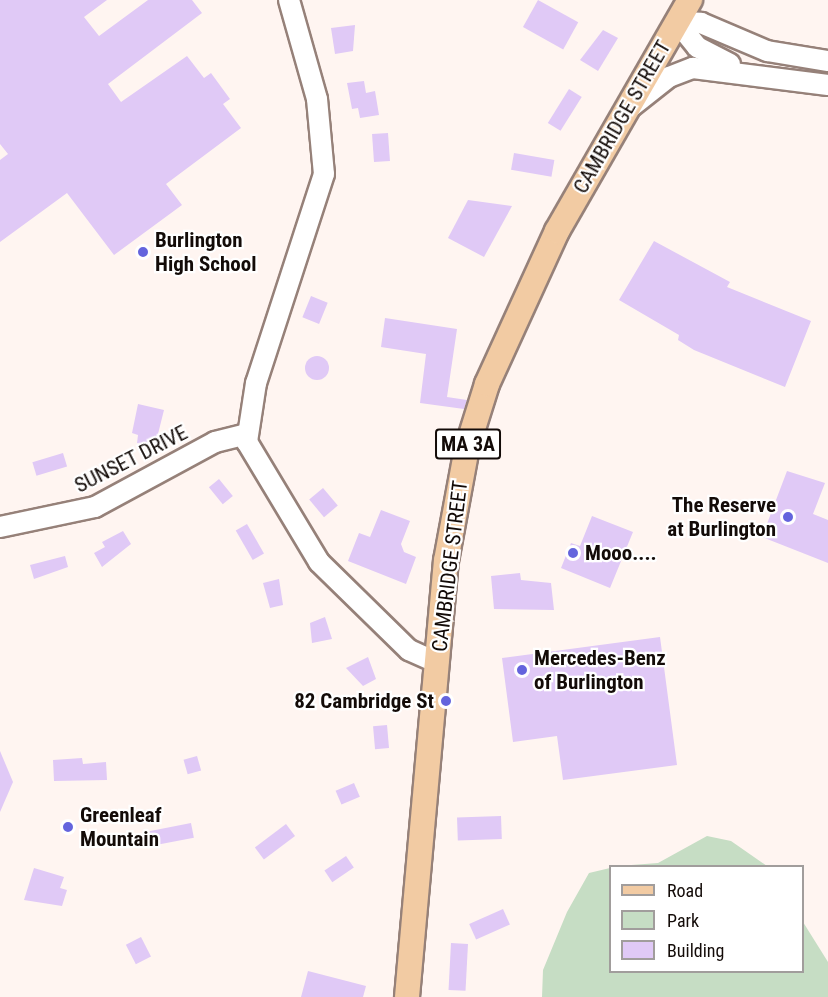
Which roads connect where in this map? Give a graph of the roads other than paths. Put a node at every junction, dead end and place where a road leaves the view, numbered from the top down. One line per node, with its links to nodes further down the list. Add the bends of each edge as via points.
1 (289, 0): 8 (street, via 317,99 324,174 275,319)
2 (690, 0): 3 (main road, CAMBRIDGE STREET / MA 3A)
3 (678, 22): 4 (street, via 701,23 767,51); 5 (street, via 697,47); 7 (main road, CAMBRIDGE STREET / MA 3A)
4 (828, 61)
5 (767, 76): 6 (street); 7 (street, via 693,68 669,77)
6 (828, 85)
7 (624, 112): 10 (main road, CAMBRIDGE STREET / MA 3A, via 557,231 482,396 452,516)
8 (246, 434): 9 (street, SUNSET DRIVE, via 215,442 95,507); 10 (street, via 283,510 319,562 409,650)
9 (0, 527)
10 (438, 663): 11 (main road, CAMBRIDGE STREET / MA 3A)
11 (413, 970): 12 (main road, CAMBRIDGE STREET / MA 3A); 13 (main road, CAMBRIDGE STREET / MA 3A)
12 (407, 997)
13 (420, 997)

